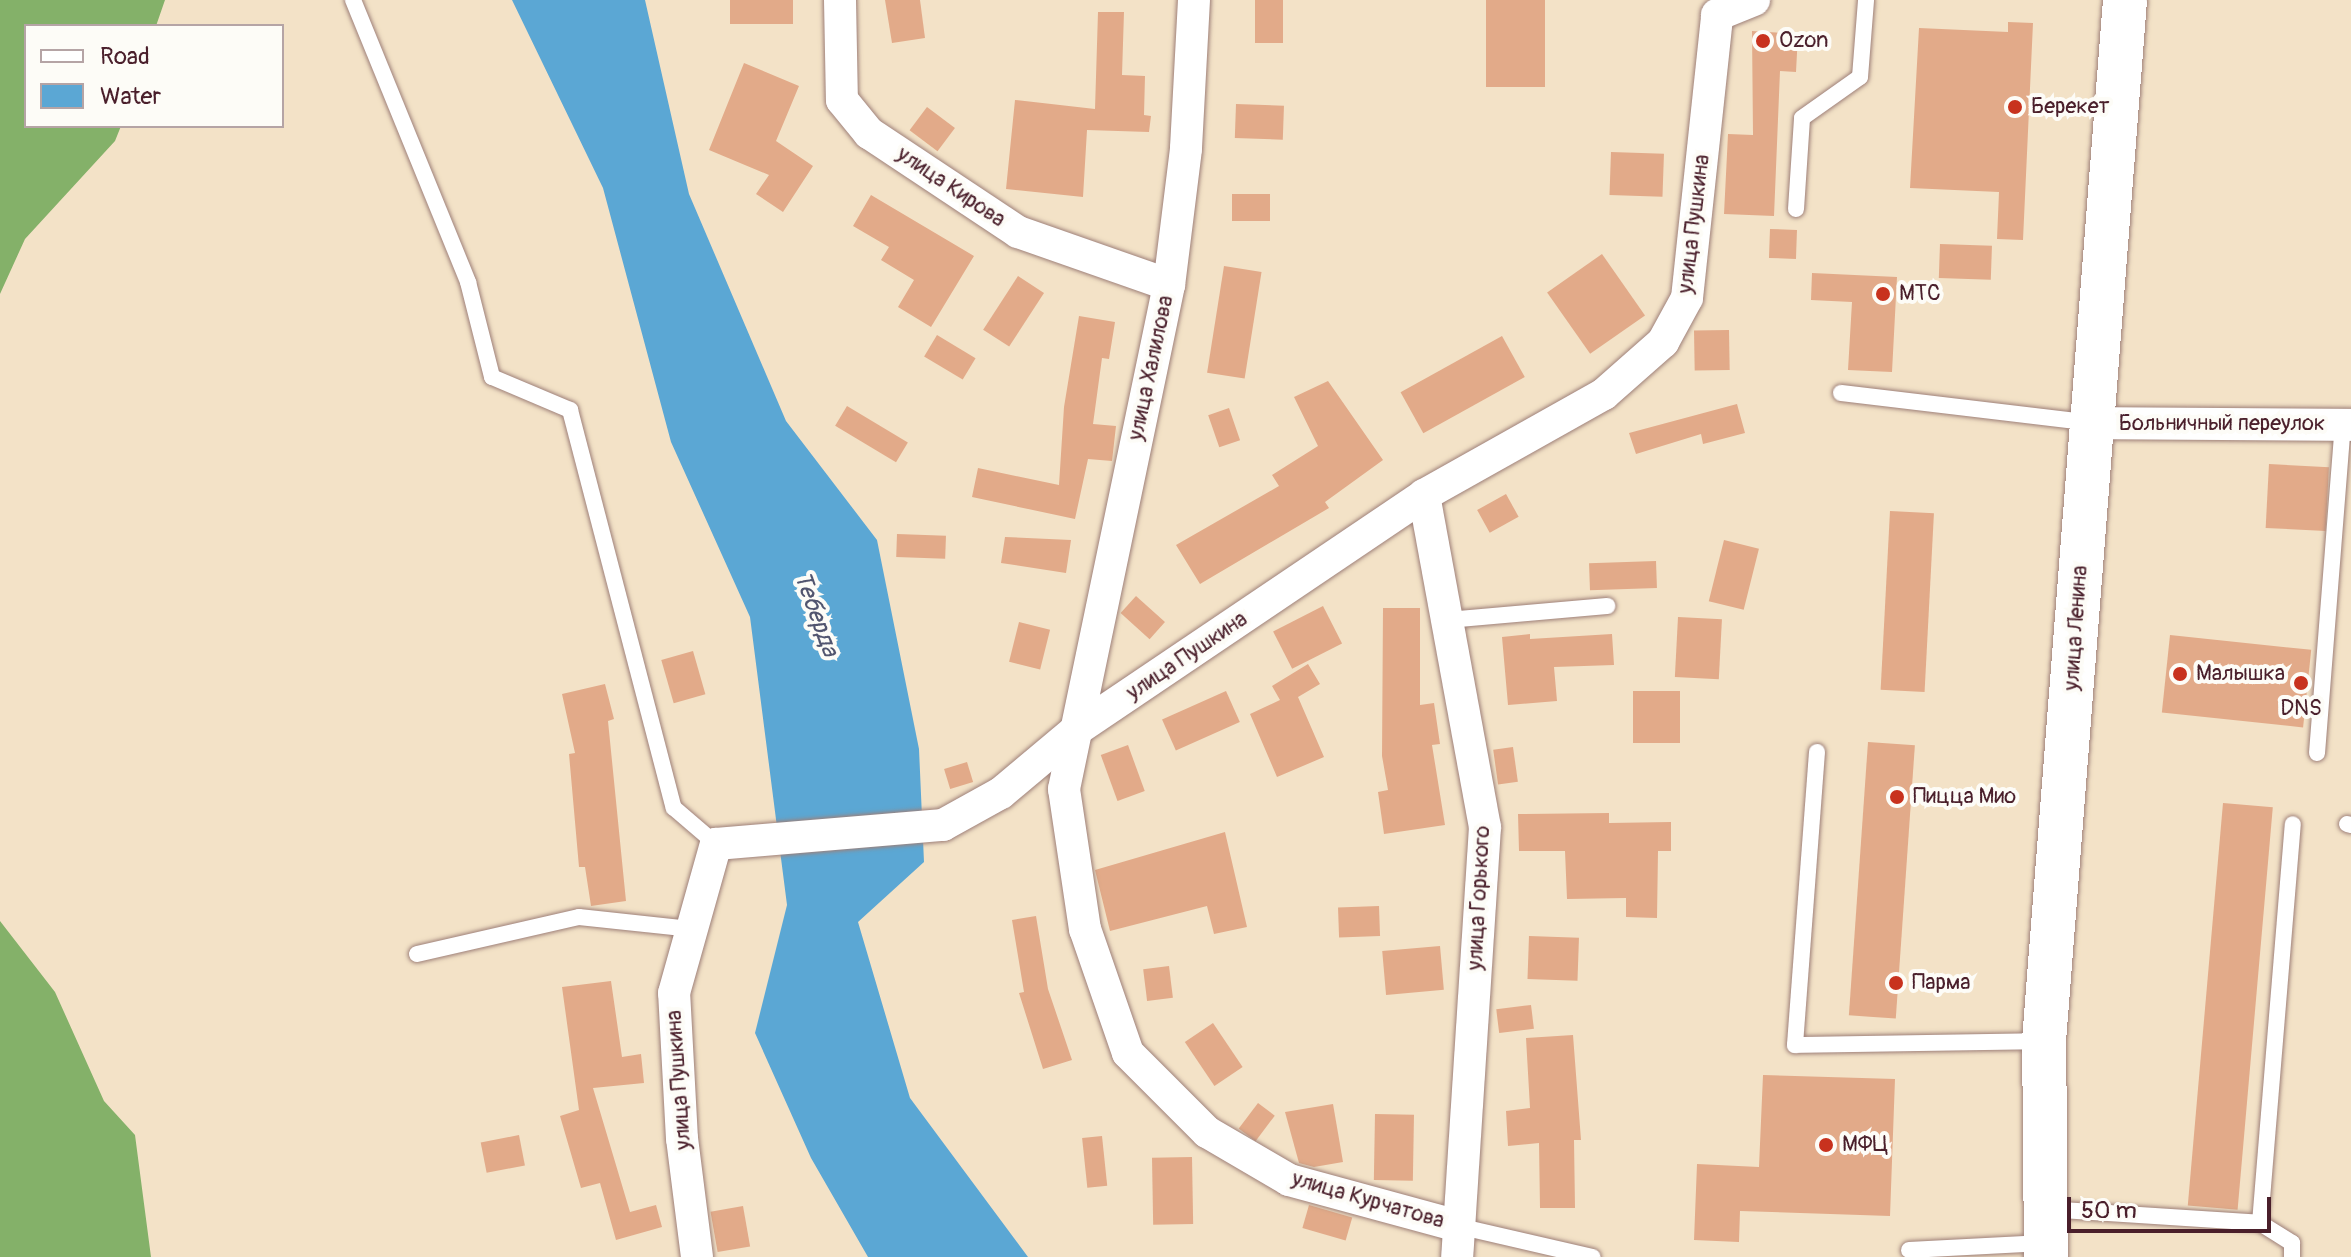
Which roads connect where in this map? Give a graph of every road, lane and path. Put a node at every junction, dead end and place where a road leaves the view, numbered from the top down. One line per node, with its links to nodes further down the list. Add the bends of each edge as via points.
1 (353, 0): 21 (lane, via 468,282 492,377 570,410 674,808)
2 (840, 0): 9 (street, улица Кирова, via 842,100 869,133 1018,232)
3 (1194, 0): 9 (street, улица Халилова, via 1186,149)
4 (1754, 0): 7 (street, улица Пушкина)
5 (1866, 0): 8 (lane, via 1860,77 1802,118)
6 (2125, 0): 11 (main road, улица Ленина)
7 (1715, 8): 13 (street, улица Пушкина, via 1687,298 1663,342 1604,394)
8 (1796, 209)
9 (1169, 285): 17 (street, улица Халилова)
10 (1841, 393): 11 (lane)
11 (2092, 423): 12 (street, Больничный переулок); 24 (main road, улица Ленина)
12 (2347, 425): 14 (lane)
13 (1424, 495): 16 (street, улица Горького); 17 (street, улица Пушкина)
14 (2343, 527): 19 (lane)
15 (1607, 606): 16 (lane)
16 (1447, 620): 27 (street, улица Горького, via 1485,827)
17 (1076, 730): 21 (street, улица Пушкина, via 1001,793 943,825); 27 (street, улица Курчатова, via 1064,789 1085,929 1128,1053 1207,1132 1289,1180)
18 (1817, 752): 24 (lane, via 1795,1045)
19 (2317, 753)
20 (2293, 824): 25 (lane)
21 (716, 844): 22 (street, улица Пушкина)
22 (692, 929): 23 (lane, via 579,917); 29 (street, улица Пушкина, via 674,993 682,1139)
23 (417, 954)
24 (2044, 1041): 26 (main road, улица Ленина)
25 (2260, 1223): 26 (lane); 31 (lane, via 2292,1243)
26 (2045, 1236): 28 (lane)
27 (1457, 1241): 30 (lane)
28 (1909, 1250)
29 (697, 1257)
30 (1592, 1257)
31 (2292, 1257)

